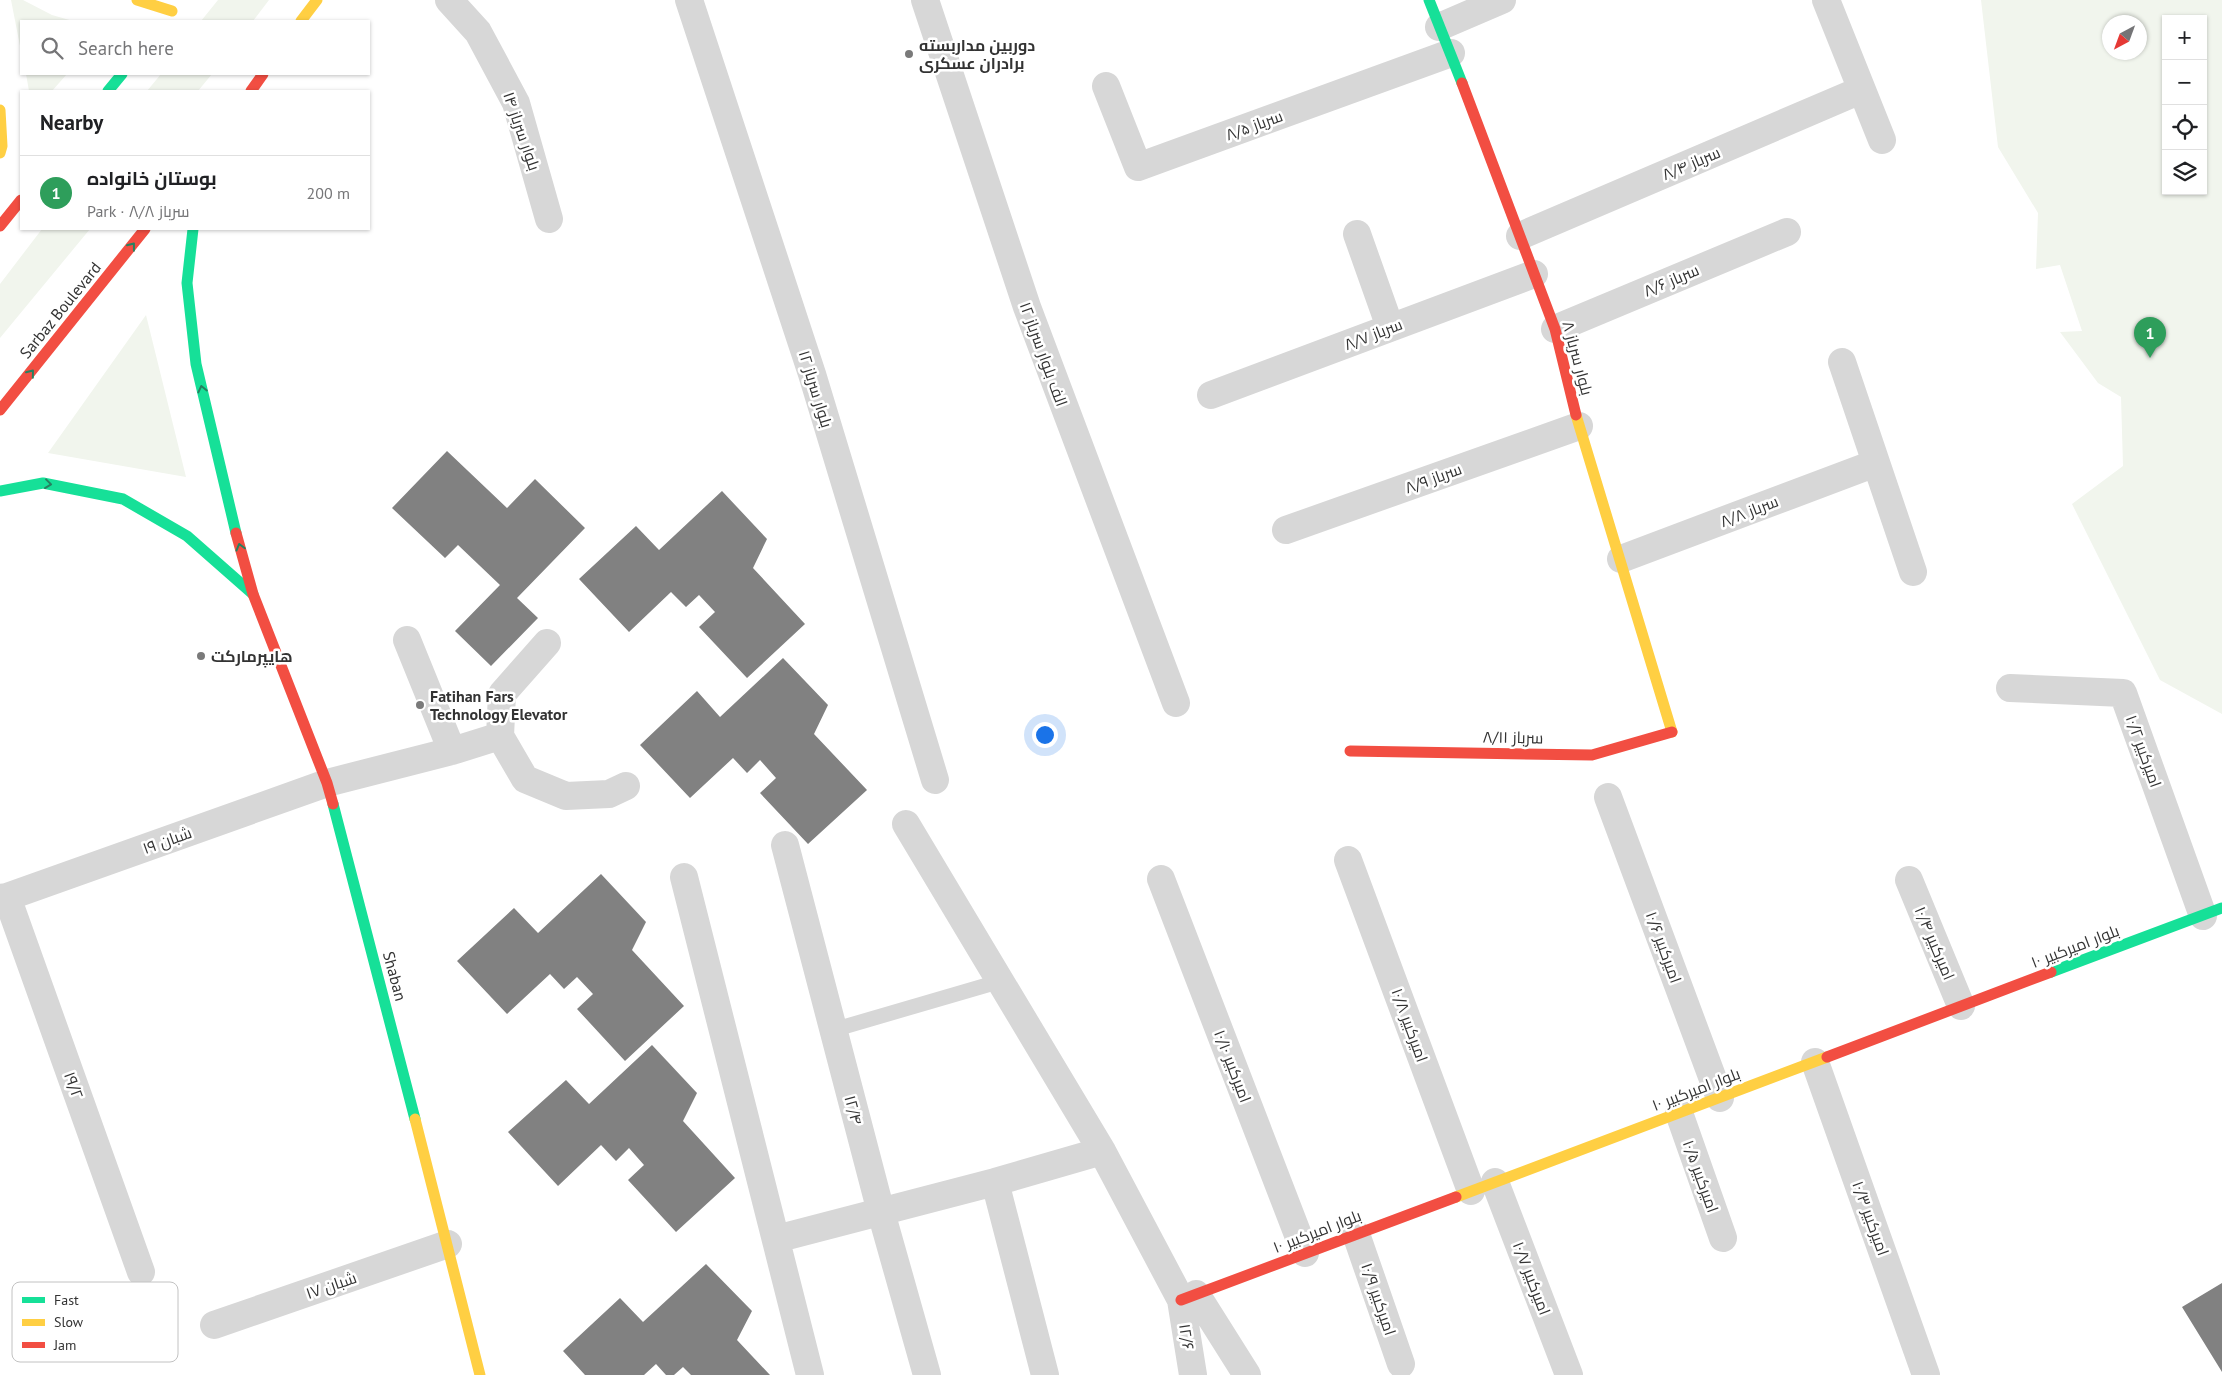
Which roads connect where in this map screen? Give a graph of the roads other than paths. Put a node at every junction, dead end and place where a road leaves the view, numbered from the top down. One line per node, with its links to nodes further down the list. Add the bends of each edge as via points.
1 (137, 0): 10 (street)
2 (180, 0): 10 (street)
3 (318, 0): 12 (street)
4 (449, 0): 25 (street, ۱۴ بلوار سرباز, via 478,32 516,103)
5 (689, 0): 53 (street, ۱۲ بلوار سرباز, via 812,374)
6 (925, 0): 48 (street, ۱۲ الف بلوار سرباز, via 1026,307)
7 (1429, 0): 13 (street, ۸ بلوار سرباز)
8 (1502, 0): 13 (street)
9 (1826, 0): 20 (street)
10 (172, 11): 11 (street)
11 (165, 20)
12 (302, 20)
13 (1439, 27): 14 (street, ۸ بلوار سرباز)
14 (1451, 53): 17 (street, ۸/۵ سرباز, via 1138,167); 31 (street, ۸ بلوار سرباز)
15 (121, 75): 18 (street)
16 (262, 75): 19 (street)
17 (1106, 86)
18 (109, 90)
19 (252, 90)
20 (1861, 90): 22 (street); 31 (street, ۸/۴ سرباز)
21 (0, 110): 23 (street)
22 (1882, 140)
23 (0, 153)
24 (20, 201): 26 (street)
25 (549, 219)
26 (0, 226)
27 (144, 230): 37 (street, Sarbaz Boulevard, one-way to 27)
28 (193, 230): 44 (street, Shaban, one-way to 28, via 196,364 187,283)
29 (1787, 232): 34 (street, ۸/۶ سرباز)
30 (1357, 234): 33 (street)
31 (1520, 236): 32 (street, ۸ بلوار سرباز)
32 (1534, 274): 33 (street, ۸/۷ سرباز); 34 (street, ۸ بلوار سرباز)
33 (1390, 327): 36 (street, ۸/۷ سرباز)
34 (1555, 329): 38 (street, ۸ بلوار سرباز)
35 (1842, 362): 39 (street)
36 (1211, 395)
37 (0, 410)
38 (1580, 426): 41 (street, ۸/۹ سرباز); 42 (street, ۸ بلوار سرباز)
39 (1876, 463): 42 (street, ۸/۸ سرباز); 43 (street)
40 (0, 491): 44 (street, one-way to 44, via 43,482 123,499 187,536)
41 (1286, 530)
42 (1621, 559): 49 (street, ۸ بلوار سرباز)
43 (1913, 572)
44 (253, 594): 54 (street, Shaban)
45 (407, 640): 51 (street)
46 (547, 643): 50 (street, via 502,694)
47 (2010, 688): 64 (street, ۱۰/۲ امیرکبیر, via 2123,693)
48 (1176, 703)
49 (1672, 732): 52 (street, ۸/۱۱ سرباز, via 1592,755)
50 (500, 736): 51 (street, ۱۹ شبان); 55 (street, via 525,779 566,796 609,794)
51 (452, 751): 54 (street, ۱۹ شبان)
52 (1350, 751)
53 (936, 780)
54 (327, 783): 63 (street, ۱۹ شبان); 78 (street, Shaban)
55 (626, 786)
56 (1608, 797): 69 (street, ۱۰/۶ امیرکبیر)
57 (906, 824): 65 (street)
58 (785, 845): 67 (street, ۱۲/۴)
59 (1348, 860): 73 (street, ۱۰/۸ امیرکبیر)
60 (684, 876): 77 (street)
61 (1162, 879): 79 (street, ۱۰/۱۰ امیرکبیر)
62 (1909, 880): 66 (street, ۱۰/۴ امیرکبیر)
63 (3, 897): 80 (street, ۱۹/۲)
64 (2212, 912): 66 (street, ۱۰ بلوار امیرکبیر)
65 (1001, 981): 67 (lane); 71 (street)
66 (1962, 1006): 68 (street, ۱۰ بلوار امیرکبیر)
67 (833, 1030): 74 (street, ۱۲/۴)
68 (1815, 1062): 69 (street, ۱۰ بلوار امیرکبیر); 91 (street, ۱۰/۳ امیرکبیر)
69 (1720, 1098): 70 (street, ۱۰ بلوار امیرکبیر)
70 (1679, 1113): 73 (street, ۱۰ بلوار امیرکبیر); 76 (street, ۱۰/۵ امیرکبیر)
71 (1102, 1150): 72 (street); 81 (street)
72 (995, 1182): 74 (street); 87 (street)
73 (1483, 1186): 75 (street, ۱۰ بلوار امیرکبیر); 90 (street, ۱۰/۷ امیرکبیر)
74 (881, 1212): 77 (street); 86 (street, ۱۲/۴)
75 (1356, 1234): 79 (street, ۱۰ بلوار امیرکبیر); 83 (street, ۱۰/۹ امیرکبیر)
76 (1723, 1238)
77 (776, 1239): 85 (street)
78 (448, 1244): 82 (street, ۱۷ شبان); 84 (street, Shaban)
79 (1305, 1253): 81 (street, ۱۰ بلوار امیرکبیر)
80 (141, 1272)
81 (1188, 1297): 88 (street, ۱۲/۶); 89 (street)
82 (214, 1325)
83 (1401, 1364)
84 (480, 1375)
85 (810, 1375)
86 (927, 1375)
87 (1045, 1375)
88 (1193, 1375)
89 (1246, 1375)
90 (1569, 1375)
91 (1926, 1375)

